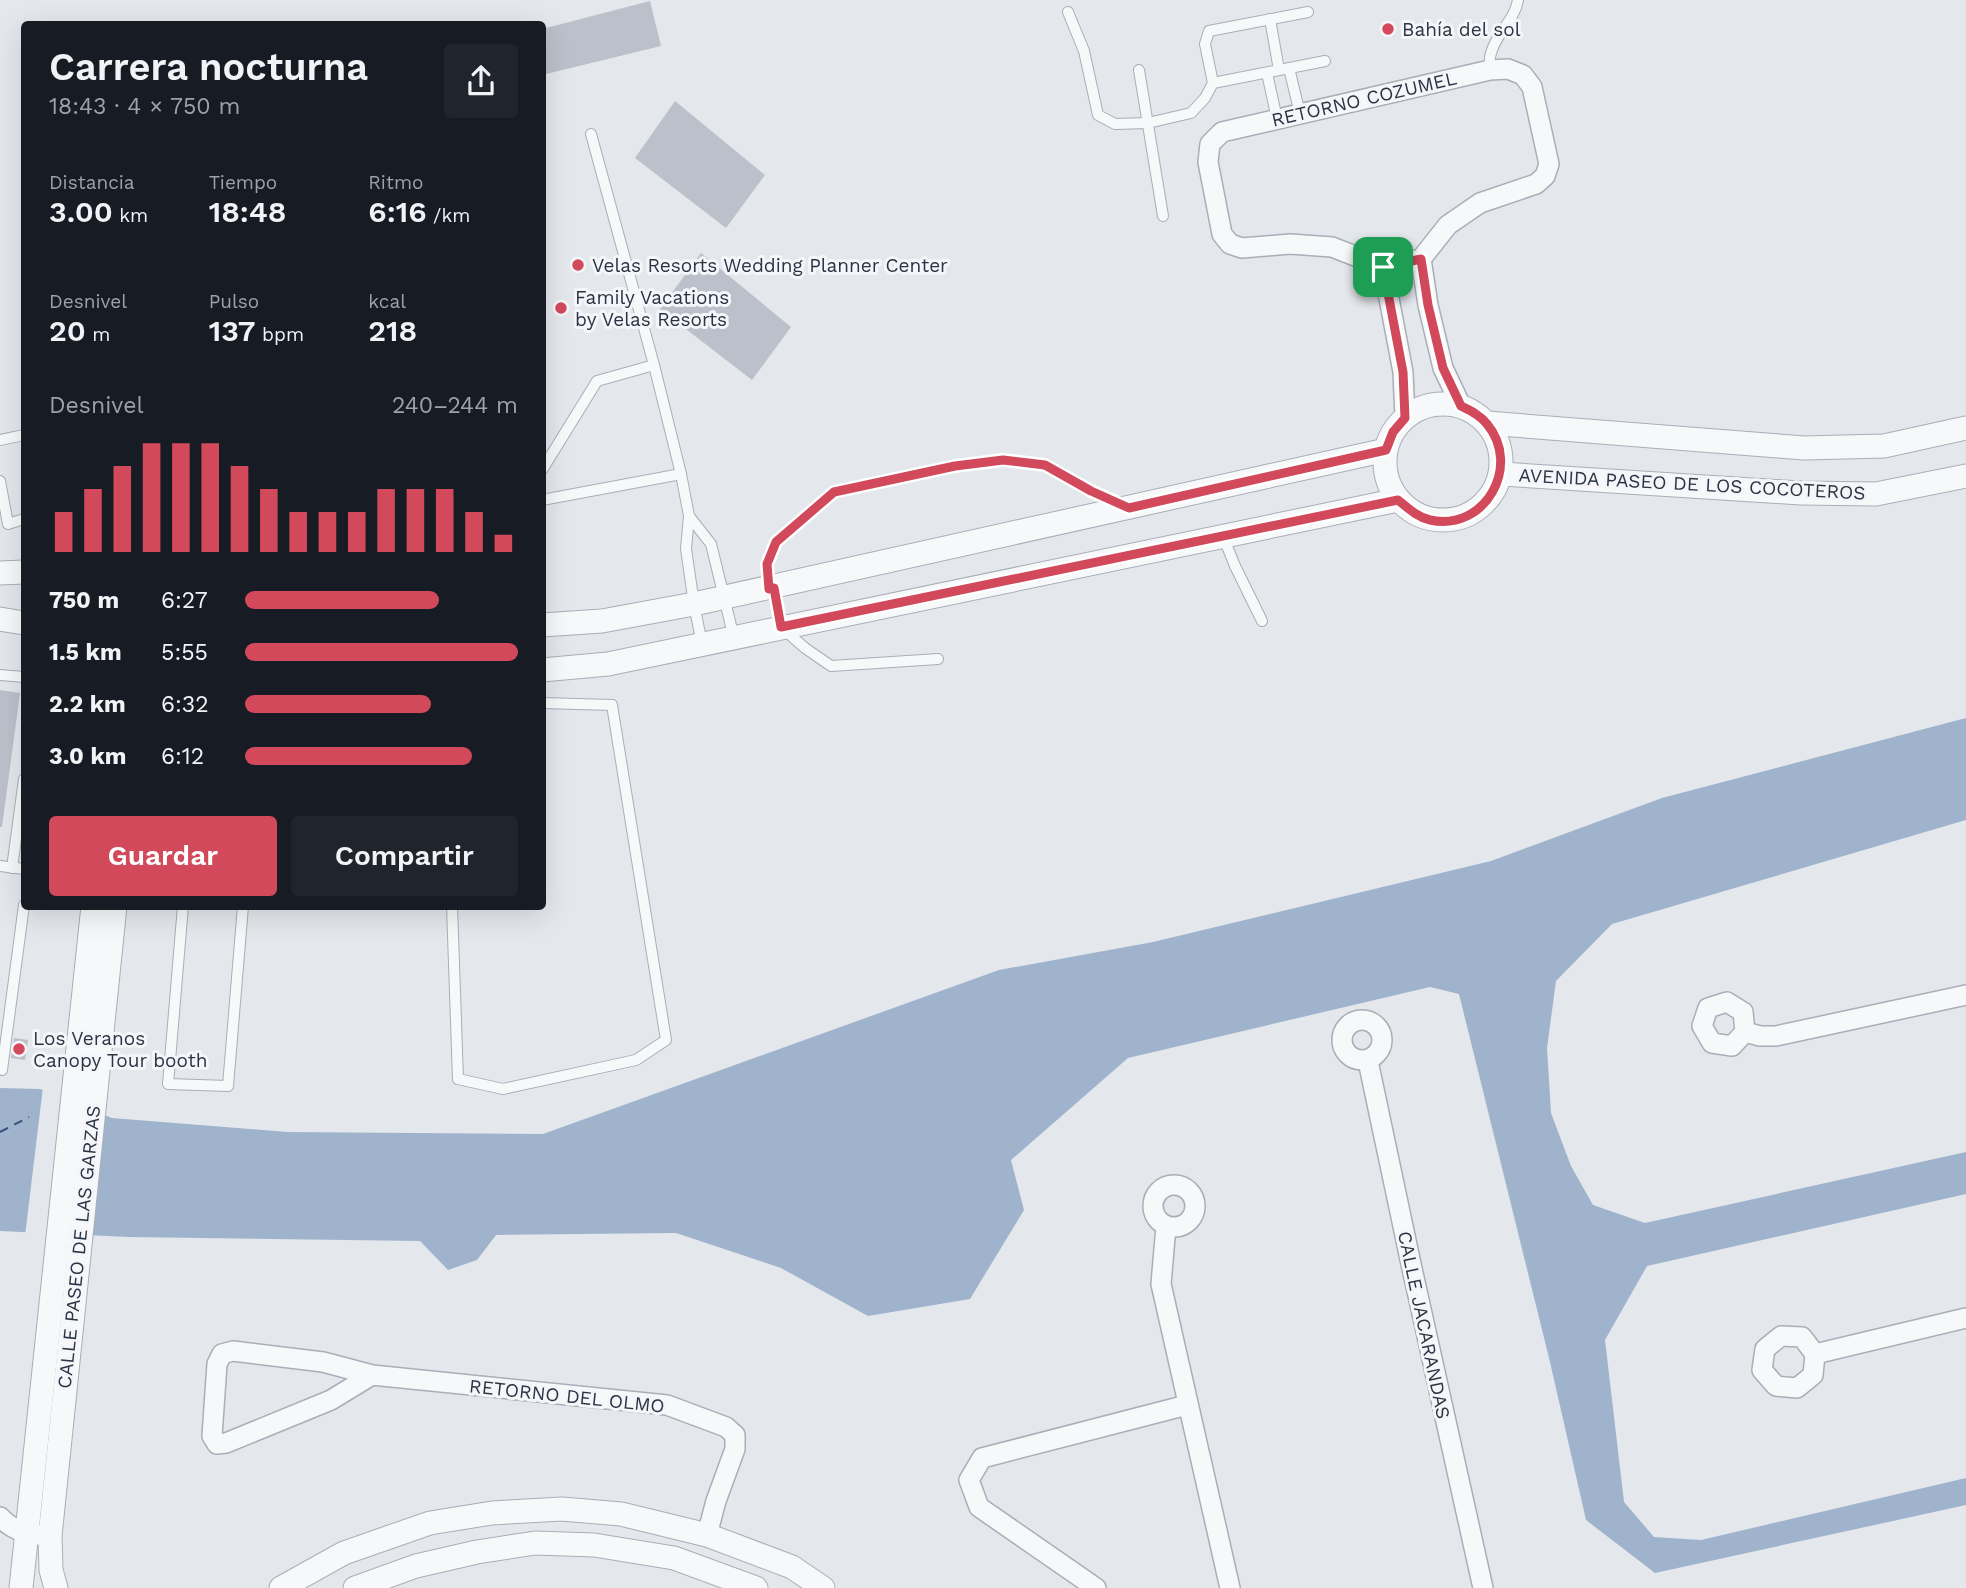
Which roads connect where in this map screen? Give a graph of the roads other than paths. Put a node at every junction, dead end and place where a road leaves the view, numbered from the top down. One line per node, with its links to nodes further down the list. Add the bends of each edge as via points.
1 (1518, 0): 8 (lane, via 1490,54)
2 (1068, 12): 13 (lane, via 1084,51 1098,115 1115,124)
3 (1308, 12): 4 (lane)
4 (1270, 19): 6 (lane); 10 (lane, via 1209,31 1205,44)
5 (1325, 61): 6 (lane)
6 (1284, 69): 9 (lane); 11 (lane)
7 (1139, 70): 13 (lane)
8 (1490, 71): 11 (street, RETORNO COZUMEL); 16 (street, RETORNO COZUMEL, via 1508,69 1523,75 1532,86 1549,164 1545,176 1536,184 1480,203 1448,225)
9 (1267, 73): 10 (lane); 12 (lane)
10 (1213, 83): 13 (lane, via 1191,113)
11 (1300, 114): 12 (street, RETORNO COZUMEL)
12 (1278, 119): 17 (street, RETORNO COZUMEL, via 1222,132 1210,144 1222,234 1230,244 1242,248 1332,247)
13 (1148, 123): 15 (lane)
14 (591, 134): 18 (lane)
15 (1163, 216)
16 (1421, 259): 17 (street); 19 (street, via 1443,368)
17 (1383, 267): 20 (street, via 1403,372)
18 (654, 365): 26 (lane, via 597,381); 27 (lane)
19 (1461, 406): 20 (street, via 1434,404); 21 (street)
20 (1405, 418): 25 (street)
21 (1487, 423): 22 (street, via 1804,448 1884,446); 28 (street, AVENIDA PASEO DE LOS COCOTEROS, via 1502,455)
22 (1966, 428)
23 (21, 436): 24 (lane)
24 (0, 440)
25 (1386, 450): 32 (street, via 1385,469); 33 (street)
26 (546, 464)
27 (681, 474): 31 (lane); 34 (lane)
28 (1501, 474): 29 (street, AVENIDA PASEO DE LOS COCOTEROS, via 1863,494); 32 (street, AVENIDA PASEO DE LOS COCOTEROS, via 1482,506 1448,521 1430,520)
29 (1966, 476)
30 (0, 482): 35 (lane, via 8,524)
31 (546, 499)
32 (1398, 500): 36 (street)
33 (1129, 508): 39 (street); 39 (lane, via 1045,465 1003,460 845,489 834,492 776,542 767,564)
34 (690, 516): 40 (lane, via 710,544); 41 (lane, via 686,549)
35 (21, 520)
36 (1223, 536): 43 (lane); 46 (street)
37 (21, 572): 38 (street)
38 (0, 573)
39 (772, 588): 40 (street); 46 (lane)
40 (726, 598): 41 (street); 47 (lane)
41 (694, 604): 45 (street, via 602,621); 48 (lane)
42 (0, 619): 44 (street)
43 (1262, 621)
44 (21, 622)
45 (546, 625)
46 (781, 627): 47 (street); 49 (lane, via 831,666)
47 (734, 638): 48 (street)
48 (702, 644): 50 (street, via 608,664)
49 (938, 659)
50 (546, 670)
51 (0, 675): 52 (lane)
52 (21, 677)
53 (546, 703): 63 (lane, via 612,705 666,1040 636,1060 503,1089 458,1079)
54 (21, 801): 56 (lane)
55 (0, 866): 56 (lane)
56 (12, 868): 57 (lane)
57 (21, 869)
58 (23, 910): 68 (lane)
59 (93, 910): 66 (street, CALLE PASEO DE LAS GARZAS)
60 (115, 910): 66 (street, CALLE PASEO DE LAS GARZAS)
61 (183, 910): 62 (lane, via 168,1084 228,1086)
62 (243, 910)
63 (452, 910)
64 (1966, 995): 65 (street, via 1776,1036)
65 (1745, 1032)
66 (88, 1059): 70 (street, CALLE PASEO DE LAS GARZAS)
67 (1368, 1061): 87 (street, CALLE JACARANDAS)
68 (0, 1069)
69 (1166, 1226): 74 (street, via 1161,1284)
70 (67, 1262): 76 (street, CALLE PASEO DE LAS GARZAS); 78 (street, CALLE PASEO DE LAS GARZAS)
71 (1966, 1318): 72 (street)
72 (1815, 1354)
73 (372, 1375): 73 (street, RETORNO DEL OLMO, via 331,1400 226,1443 217,1444 212,1436 217,1363 222,1354 233,1350 279,1355); 77 (street, RETORNO DEL OLMO, via 667,1405 726,1427 735,1436 736,1449)
74 (1187, 1405): 85 (street, via 982,1458 969,1480 979,1507); 86 (street)
75 (0, 1517): 76 (street, via 8,1526)
76 (27, 1533): 78 (street); 79 (street, CALLE PASEO DE LAS GARZAS)
77 (707, 1535): 81 (street, via 621,1514 562,1509 492,1513 430,1523 344,1553); 84 (street, via 792,1567)
78 (50, 1536): 80 (street, CALLE PASEO DE LAS GARZAS)
79 (21, 1588)
80 (56, 1588)
81 (281, 1588)
82 (355, 1588): 83 (street, via 416,1566 535,1543 594,1545 674,1558)
83 (756, 1588)
84 (823, 1588)
85 (1096, 1588)
86 (1230, 1588)
87 (1483, 1588)

